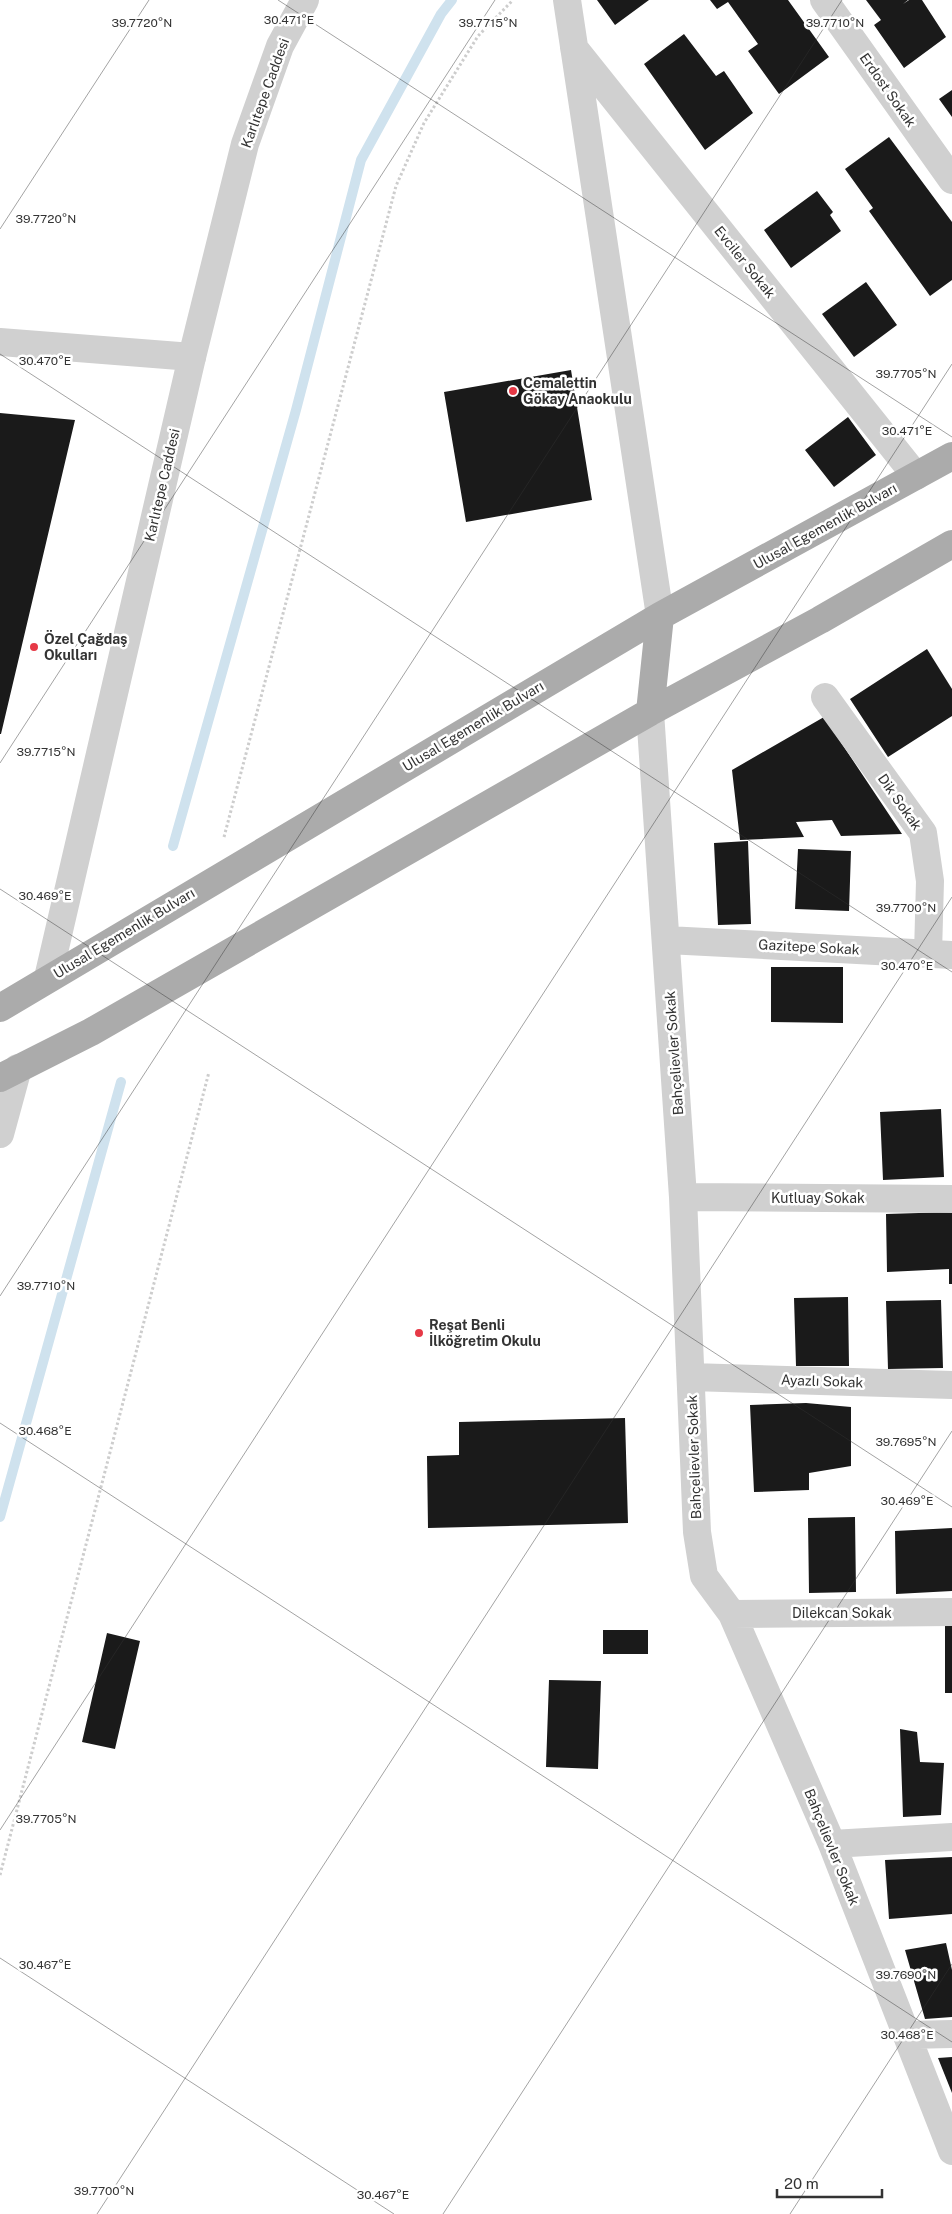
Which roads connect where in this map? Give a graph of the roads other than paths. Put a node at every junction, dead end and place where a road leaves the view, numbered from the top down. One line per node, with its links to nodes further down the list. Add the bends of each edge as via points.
1 (305, 0): 7 (street, Karlıtepe Caddesi, via 280,46 245,144)
2 (567, 0): 4 (street)
3 (824, 0): 5 (street, Erdost Sokak)
4 (574, 48): 9 (street, Evciler Sokak); 11 (street)
5 (952, 180)
6 (0, 342): 7 (street)
7 (192, 357): 16 (street, Karlıtepe Caddesi)
8 (952, 456): 9 (main road, Ulusal Egemenlik Bulvarı)
9 (916, 476): 11 (main road, Ulusal Egemenlik Bulvarı)
10 (952, 544): 13 (main road)
11 (660, 616): 13 (main road); 16 (main road, Ulusal Egemenlik Bulvarı)
12 (825, 697): 15 (street, Dik Sokak, via 923,833)
13 (650, 712): 14 (street, Bahçelievler Sokak); 18 (main road, via 99,1028)
14 (666, 940): 15 (street, Gazitepe Sokak); 20 (street, Bahçelievler Sokak)
15 (940, 954)
16 (48, 978): 17 (main road, Ulusal Egemenlik Bulvarı)
17 (0, 1008)
18 (9, 1073): 19 (street)
19 (0, 1134)
20 (683, 1197): 21 (street, Kutluay Sokak); 22 (street, Bahçelievler Sokak)
21 (952, 1199)
22 (691, 1377): 23 (street, Ayazlı Sokak); 25 (street, Bahçelievler Sokak, via 697,1532 704,1576)
23 (952, 1386)
24 (952, 1612): 25 (street, Dilekcan Sokak)
25 (732, 1614): 27 (street, Bahçelievler Sokak)
26 (952, 1837): 27 (street)
27 (832, 1844): 29 (street, Bahçelievler Sokak)
28 (952, 2034): 29 (street)
29 (907, 2035): 30 (street, Bahçelievler Sokak)
30 (952, 2152)

